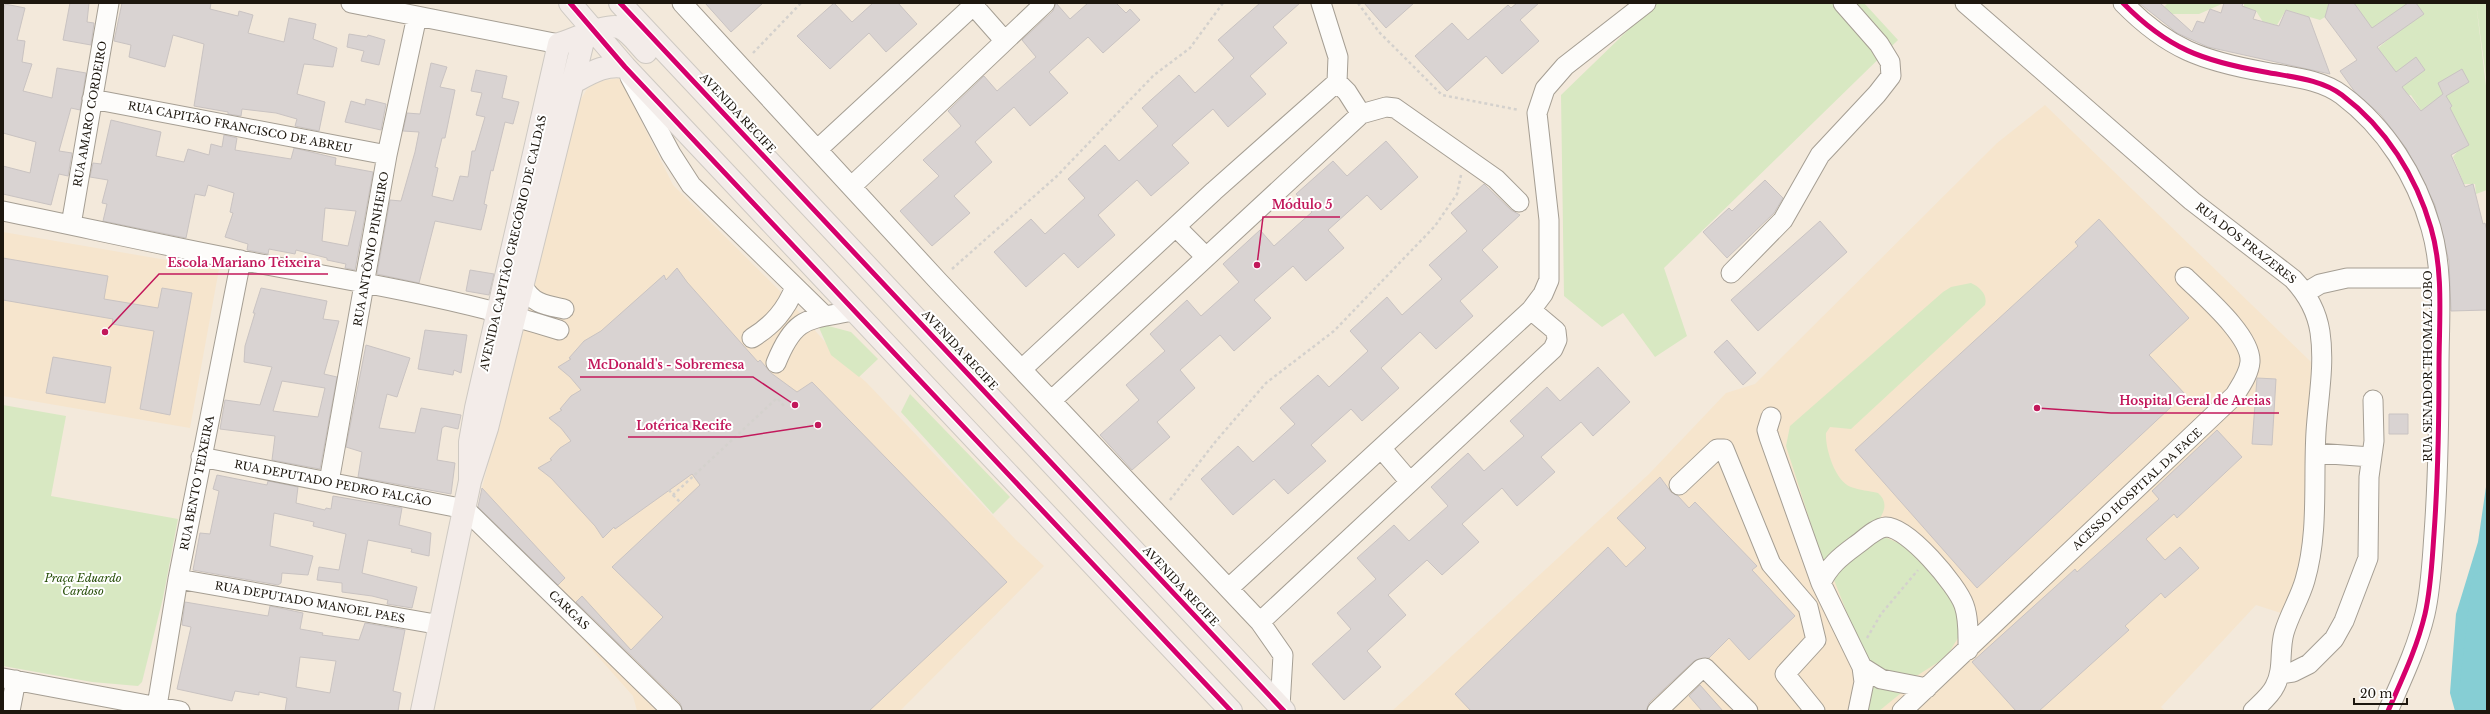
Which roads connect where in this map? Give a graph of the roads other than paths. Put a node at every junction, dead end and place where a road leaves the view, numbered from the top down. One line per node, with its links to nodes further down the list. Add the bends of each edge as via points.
1 (110, 3): 20 (street, RUA AMARO CORDEIRO)
2 (351, 3): 13 (street)
3 (570, 3): 14 (main road)
4 (620, 3): 26 (main road, AVENIDA RECIFE)
5 (682, 3): 22 (street)
6 (1045, 3): 15 (street)
7 (1321, 3): 18 (street, via 1338,57)
8 (1646, 3): 40 (street, via 1565,66 1545,89 1537,113 1549,220 1549,280 1543,294)
9 (1843, 3): 32 (street, via 1879,44 1890,62 1891,76 1878,94 1820,155 1783,220)
10 (1965, 3): 37 (street, RUA DOS PRAZERES, via 2192,201 2283,270)
11 (2122, 3): 34 (street, RUA SENADOR THOMAZ LOBO, via 2158,36 2174,46 2220,62 2320,84 2340,94 2362,111 2396,152 2412,177 2431,229)
12 (975, 4): 15 (street); 22 (street)
13 (417, 16): 16 (street); 23 (street, RUA ANTÔNIO PINHEIRO)
14 (589, 34): 16 (main road); 17 (main road); 19 (main road, AVENIDA CAPITÃO GREGÓRIO DE CALDAS); 26 (main road, via 612,26 628,33 778,187)
15 (1004, 40): 24 (street)
16 (559, 44): 41 (main road, AVENIDA CAPITÃO GREGÓRIO DE CALDAS)
17 (625, 67): 19 (main road, via 616,65 599,69); 36 (street, via 667,147 691,185); 39 (main road)
18 (1337, 82): 21 (street); 29 (street)
19 (572, 83): 41 (main road, AVENIDA CAPITÃO GREGÓRIO DE CALDAS, via 522,286)
20 (92, 99): 23 (street, RUA CAPITÃO FRANCISCO DE ABREU); 28 (street, RUA AMARO CORDEIRO)
21 (1361, 114): 25 (street, via 1386,107 1395,108 1465,156 1509,190); 30 (street)
22 (818, 149): 24 (street)
23 (387, 155): 35 (street, RUA ANTÔNIO PINHEIRO)
24 (852, 186): 46 (street)
25 (1519, 202)
26 (811, 205): 69 (main road, AVENIDA RECIFE)
27 (3, 211): 28 (street)
28 (71, 224): 31 (street)
29 (1176, 227): 30 (street); 46 (street)
30 (1206, 257): 47 (street)
31 (241, 260): 35 (street); 52 (street, RUA BENTO TEIXEIRA)
32 (1731, 273)
33 (2186, 277): 63 (street, ACESSO HOSPITAL DA FACE, via 2239,334 2247,349 2250,361 2246,376 2235,395)
34 (2439, 278): 37 (street, via 2347,278 2327,282); 81 (street, RUA SENADOR THOMAZ LOBO, via 2439,461 2432,581 2418,641)
35 (365, 282): 41 (street); 54 (street, RUA ANTÔNIO PINHEIRO)
36 (795, 287): 42 (street); 44 (street, via 777,319)
37 (2305, 292): 51 (street, RUA DOS PRAZERES, via 2316,315 2322,350)
38 (564, 310): 41 (street)
39 (853, 310): 42 (street); 75 (main road)
40 (1531, 310): 50 (street); 55 (street, via 1556,332 1557,340 1553,349)
41 (521, 314): 43 (street); 57 (main road, AVENIDA CAPITÃO GREGÓRIO DE CALDAS, via 471,435 470,481)
42 (825, 316): 45 (street, via 799,324 788,338)
43 (559, 330)
44 (752, 338)
45 (776, 363)
46 (1022, 369): 47 (street)
47 (1052, 400): 60 (street)
48 (2373, 400): 53 (street, via 2374,435)
49 (1771, 417): 59 (street, via 1769,437)
50 (1381, 448): 55 (street); 60 (street)
51 (2316, 453): 53 (street); 65 (street, RUA DOS PRAZERES, via 2316,497 2308,561 2305,579 2284,635)
52 (201, 457): 54 (street, RUA DEPUTADO PEDRO FALCÃO); 58 (street, RUA BENTO TEIXEIRA)
53 (2371, 457): 65 (street, via 2368,558 2344,621 2334,639 2320,655 2302,668)
54 (329, 482): 57 (street, RUA DEPUTADO PEDRO FALCÃO)
55 (1410, 482): 61 (street)
56 (1679, 485): 77 (street, via 1718,449 1724,449 1771,564 1808,607 1816,640 1785,674)
57 (465, 508): 62 (main road, AVENIDA CAPITÃO GREGÓRIO DE CALDAS); 74 (street, CARGAS)
58 (178, 579): 62 (street, RUA DEPUTADO MANOEL PAES); 68 (street, RUA BENTO TEIXEIRA)
59 (1821, 583): 63 (street, via 1837,558 1877,530 1886,527 1895,530 1927,556 1958,591 1967,622); 64 (street)
60 (1229, 588): 61 (street)
61 (1260, 622): 69 (street, via 1283,655)
62 (441, 625): 73 (main road, AVENIDA CAPITÃO GREGÓRIO DE CALDAS)
63 (1968, 650): 67 (street, ACESSO HOSPITAL DA FACE)
64 (1859, 661): 67 (street, via 1881,679); 78 (street, via 1864,682)
65 (2280, 674): 80 (street, RUA DOS PRAZERES, via 2274,688)
66 (10, 679): 68 (street); 71 (street)
67 (1927, 688): 79 (street, ACESSO HOSPITAL DA FACE)
68 (157, 706): 72 (street)
69 (1282, 709)
70 (1744, 710): 76 (street, via 1706,668 1701,669)
71 (10, 711)
72 (180, 711)
73 (422, 711)
74 (672, 711)
75 (1231, 711)
76 (1658, 711)
77 (1815, 711)
78 (1858, 711)
79 (1902, 711)
80 (2253, 711)
81 (2388, 711)

